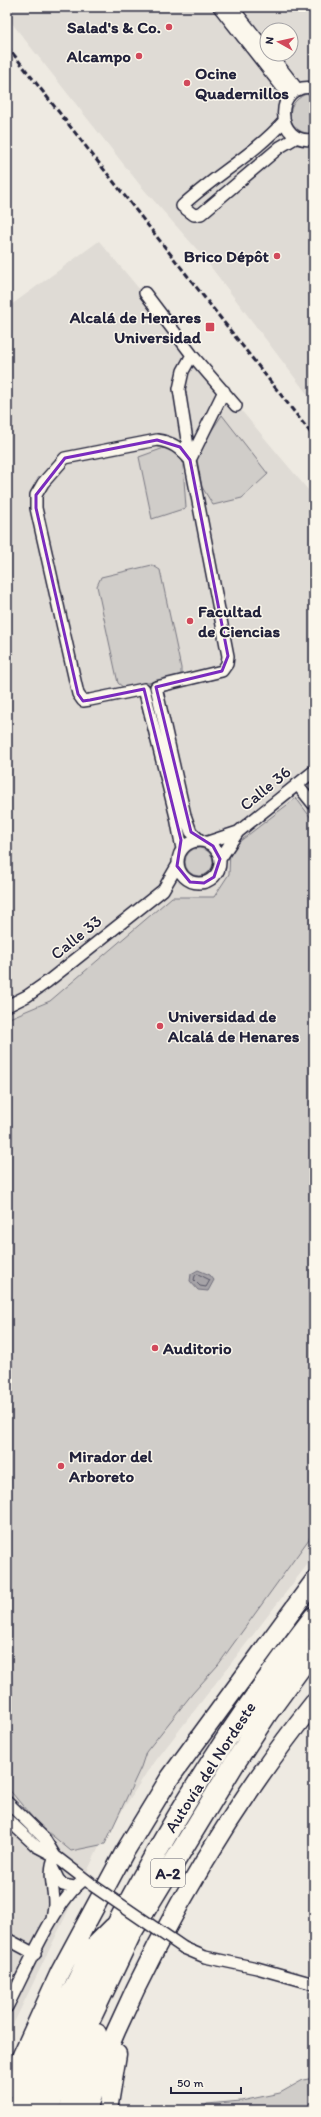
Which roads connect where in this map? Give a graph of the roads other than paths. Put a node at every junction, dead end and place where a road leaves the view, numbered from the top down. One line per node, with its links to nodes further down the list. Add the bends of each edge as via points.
1 (219, 7): 6 (street)
2 (232, 7): 3 (street)
3 (259, 41)
4 (275, 62): 6 (street)
5 (314, 88): 6 (street)
6 (294, 93): 7 (street, via 283,110)
7 (284, 121): 8 (street, via 291,133); 10 (street, via 271,135)
8 (297, 137): 9 (street); 11 (street, via 280,147)
9 (314, 139)
10 (202, 188): 11 (street); 11 (street, via 182,206 194,215 201,214)
11 (214, 203)
12 (145, 293): 13 (street)
13 (192, 355): 14 (street); 16 (street, via 183,371 179,389)
14 (224, 391): 15 (street); 16 (street)
15 (236, 406)
16 (190, 460): 17 (street, via 228,656 227,664 222,671); 18 (street, via 180,448 156,440 65,458 36,495 36,508 78,694 83,701)
17 (156, 686): 18 (street); 23 (street, via 185,815 192,832)
18 (144, 689): 24 (street)
19 (314, 771): 20 (street, Calle 36)
20 (297, 784): 21 (street); 22 (street, Calle 36)
21 (314, 805)
22 (238, 832): 23 (street, Calle 36); 25 (street, Calle 36)
23 (204, 841): 24 (street, via 187,844); 25 (street, via 213,846)
24 (182, 849): 26 (street)
25 (220, 859): 27 (street, via 218,871 210,881)
26 (177, 866): 27 (street, via 179,872); 28 (street, Calle 33)
27 (190, 882): 28 (street, Calle 33)
28 (163, 890): 29 (street, Calle 33, via 48,982)
29 (7, 1006)
30 (314, 1581): 48 (highway, via 169,1779 124,1853 60,1972)
31 (314, 1617): 41 (highway, Autovía del Nordeste / A-2, via 217,1754 151,1860)
32 (314, 1649): 34 (highway, A-2)
33 (314, 1703): 44 (highway, via 284,1741 205,1860)
34 (234, 1764): 47 (highway, via 127,1970); 51 (highway, A-2, via 131,1933)
35 (7, 1802): 37 (street, via 44,1838)
36 (7, 1819): 37 (street)
37 (53, 1861): 38 (street); 39 (street, via 58,1879 63,1885); 40 (street, via 50,1877 54,1902)
38 (88, 1882): 39 (street); 45 (street, bridge, via 184,1948 205,1957)
39 (74, 1887): 40 (street)
40 (52, 1922): 43 (street)
41 (116, 1923): 49 (highway, via 93,1948); 50 (highway, A-2)
42 (7, 1939): 43 (street)
43 (35, 1954): 46 (street)
44 (143, 1973): 53 (highway, via 115,2032); 54 (highway, via 119,2045)
45 (314, 1984)
46 (7, 2007)
47 (97, 2034): 52 (highway)
48 (7, 2088)
49 (15, 2110)
50 (27, 2110)
51 (46, 2110)
52 (68, 2110)
53 (87, 2110)
54 (108, 2110)

